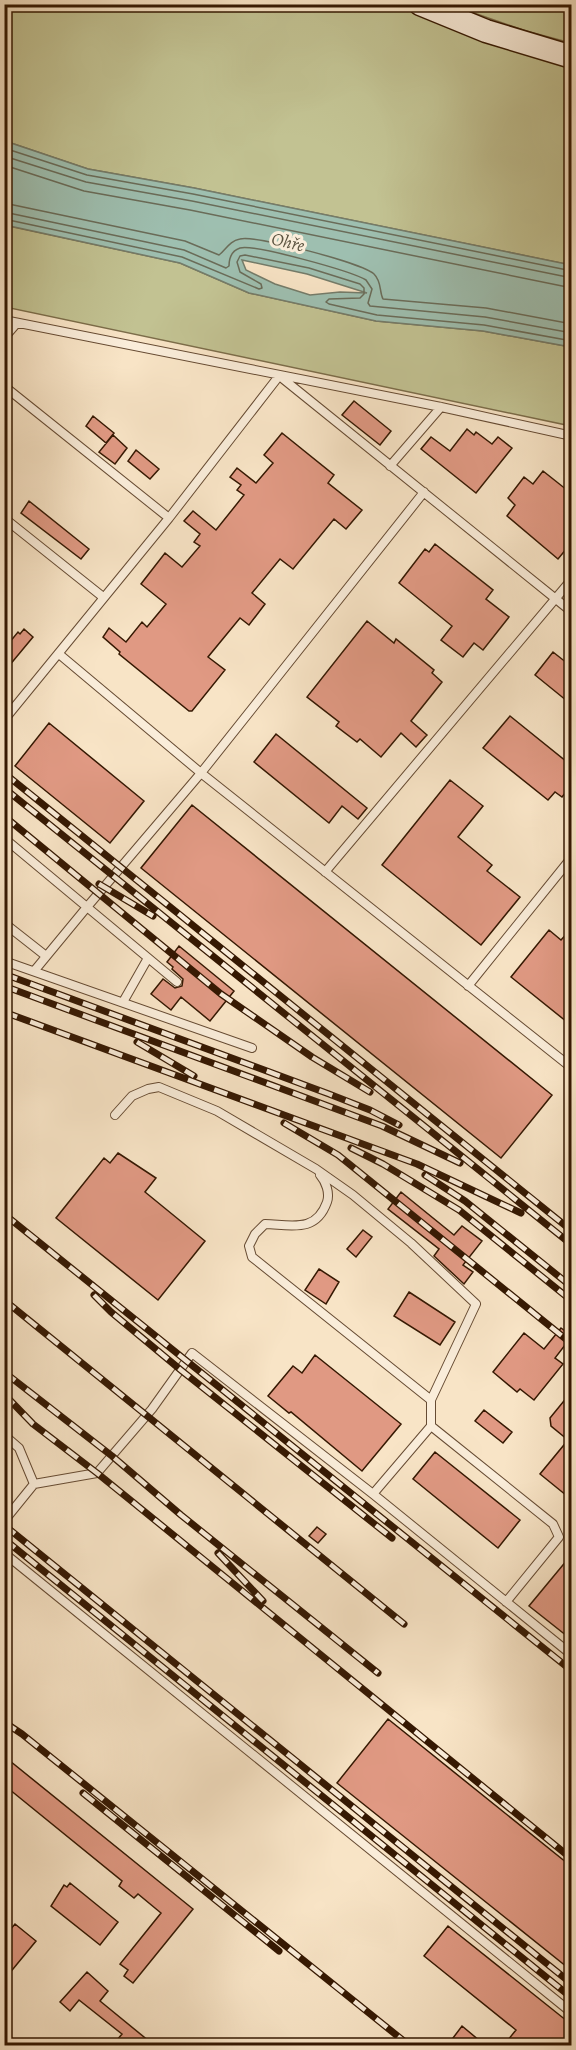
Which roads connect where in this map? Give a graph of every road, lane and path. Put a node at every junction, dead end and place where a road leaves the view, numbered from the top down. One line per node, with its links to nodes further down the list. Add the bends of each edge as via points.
1 (420, 4): 2 (street, via 486,31)
2 (572, 57)
3 (4, 320): 4 (lane)
4 (16, 323): 5 (lane); 6 (lane)
5 (4, 339)
6 (279, 376): 8 (lane); 10 (lane); 13 (lane)
7 (4, 386): 13 (lane)
8 (441, 407): 9 (lane); 10 (lane)
9 (572, 436)
10 (390, 466): 11 (lane)
11 (424, 492): 16 (lane); 20 (lane)
12 (4, 518): 15 (lane)
13 (169, 518): 15 (lane)
14 (572, 579): 16 (lane)
15 (103, 597): 18 (lane)
16 (555, 600): 17 (lane); 23 (lane)
17 (572, 612)
18 (59, 654): 19 (lane); 20 (lane)
19 (4, 720)
20 (201, 773): 23 (lane); 24 (lane)
21 (4, 838): 24 (lane)
22 (572, 857): 31 (lane)
23 (326, 872): 31 (lane)
24 (87, 906): 26 (lane); 27 (lane)
25 (4, 922): 26 (lane)
26 (46, 956): 29 (lane)
27 (148, 958): 30 (lane); 32 (lane)
28 (4, 961): 29 (lane)
29 (35, 970): 32 (lane)
30 (177, 982)
31 (468, 986): 34 (lane)
32 (123, 1002): 33 (lane)
33 (252, 1048)
34 (572, 1068)
35 (115, 1115): 36 (lane, via 132,1096 159,1088 217,1111)
36 (316, 1169): 37 (lane, via 411,1243 476,1304); 37 (lane, via 325,1181 328,1197 323,1212 312,1223 300,1226 265,1224 249,1246 252,1257)
37 (431, 1400): 38 (lane)
38 (431, 1425): 41 (lane); 44 (lane, via 553,1524 559,1537)
39 (4, 1435): 40 (lane, via 19,1449)
40 (34, 1484): 41 (lane, via 97,1473 152,1409 192,1353); 42 (lane)
41 (374, 1494): 44 (lane)
42 (4, 1521)
43 (4, 1554): 46 (lane)
44 (506, 1602): 45 (lane)
45 (572, 1655)
46 (572, 2013)

